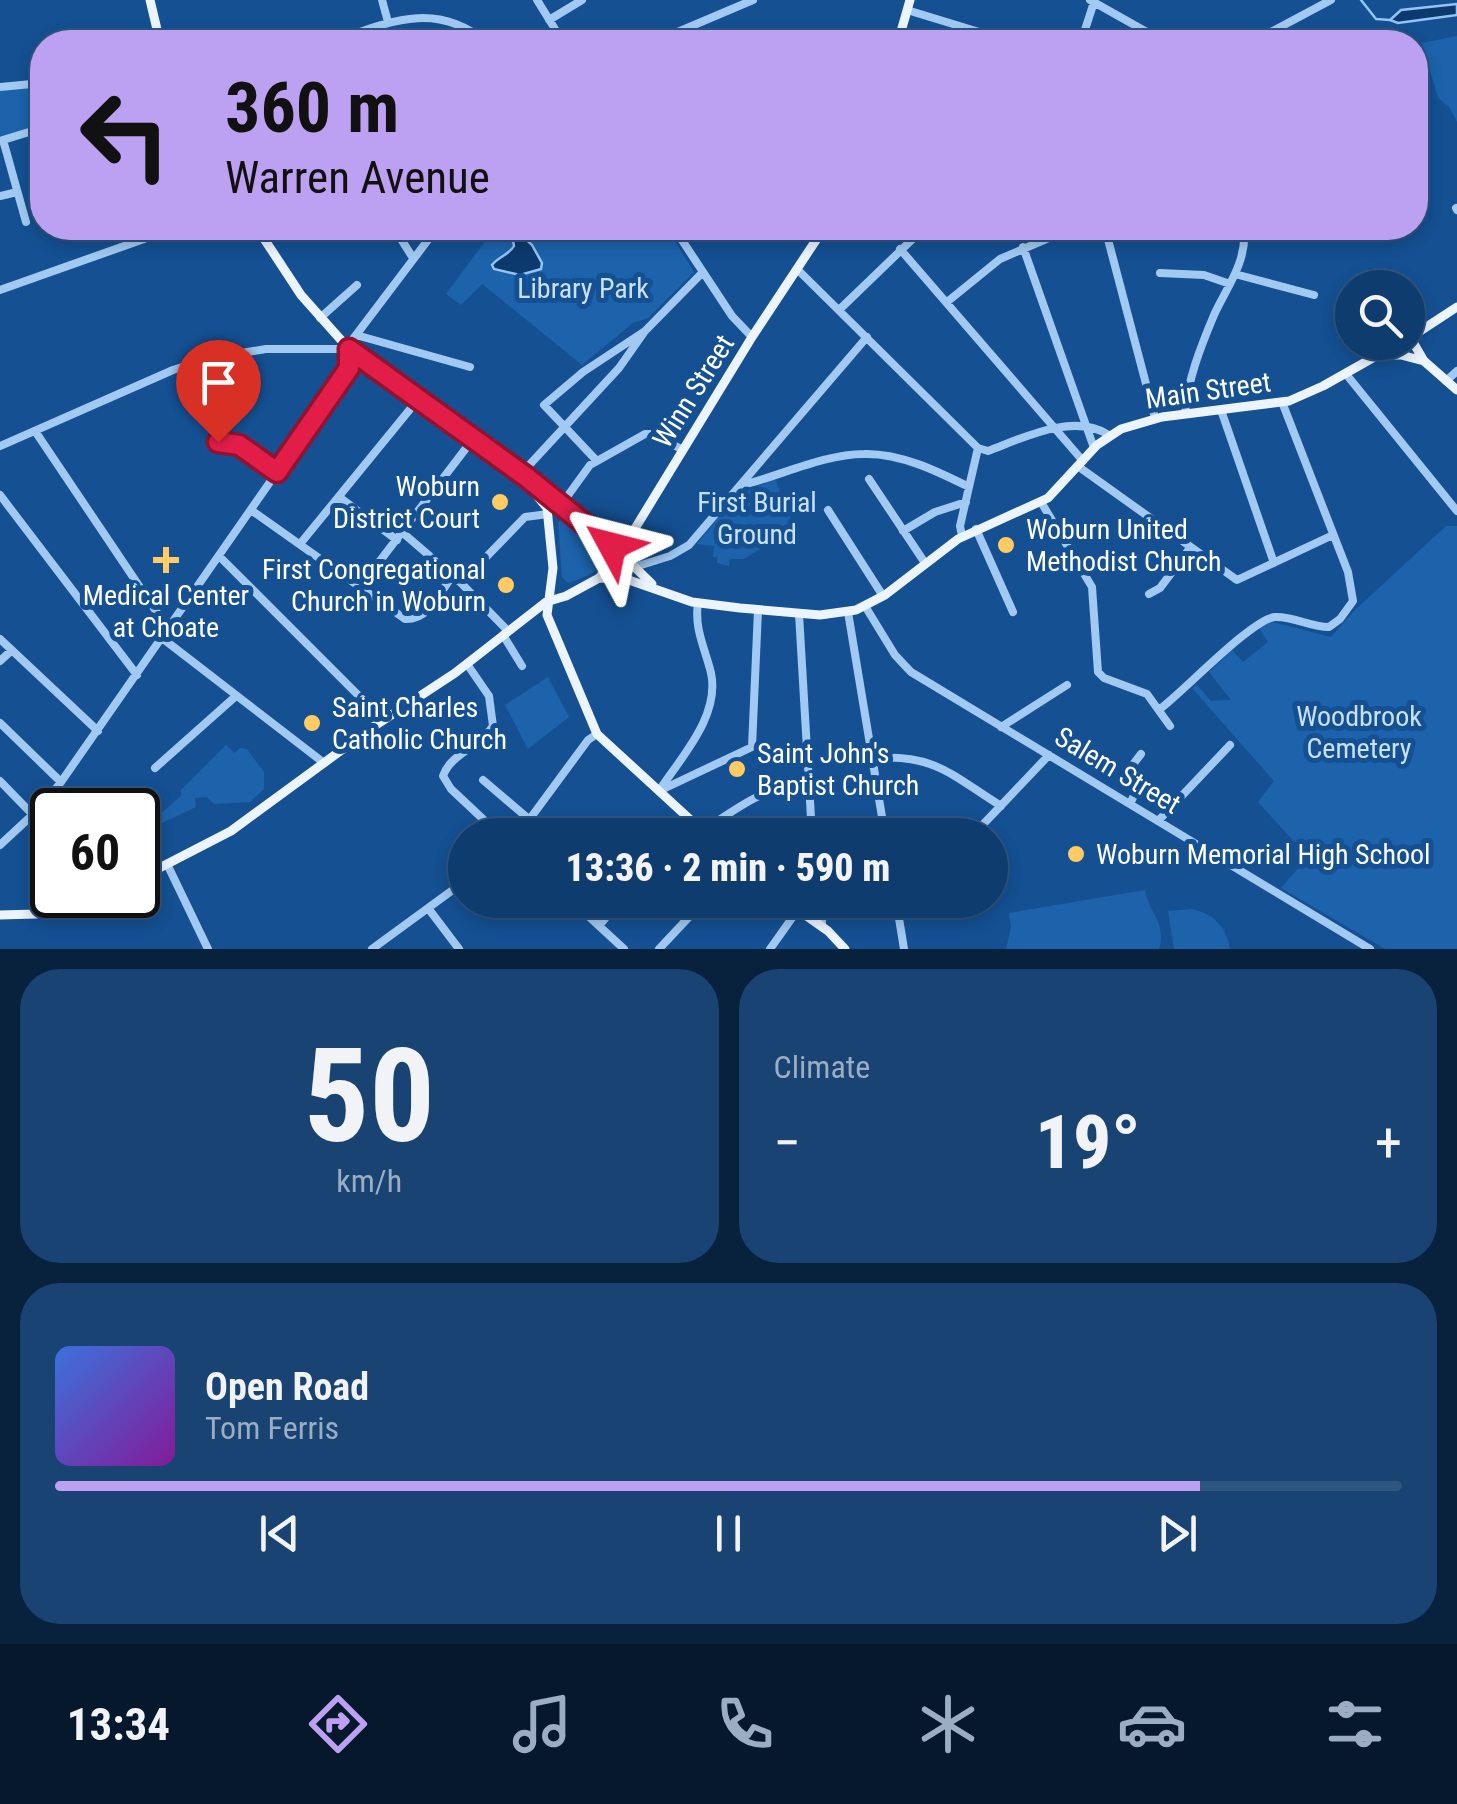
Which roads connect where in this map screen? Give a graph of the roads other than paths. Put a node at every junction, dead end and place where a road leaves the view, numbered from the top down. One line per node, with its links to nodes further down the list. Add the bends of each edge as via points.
1 (150, 0): 11 (main road)
2 (382, 0): 10 (street)
3 (537, 0): 9 (street)
4 (582, 0): 9 (street)
5 (753, 0): 15 (street)
6 (1332, 0): 20 (street)
7 (1092, 1): 18 (street); 19 (street)
8 (909, 5): 16 (main road); 17 (street)
9 (549, 20): 14 (street)
10 (388, 22): 12 (street); 13 (street, via 442,15)
11 (157, 30)
12 (366, 30)
13 (472, 30)
14 (555, 30)
15 (682, 30)
16 (902, 30)
17 (971, 30)
18 (1084, 30)
19 (1142, 30)
20 (1275, 30)
21 (30, 83): 22 (street)
22 (0, 87)
23 (30, 132): 24 (street)
24 (2, 141): 25 (street)
25 (18, 192): 26 (street); 27 (street)
26 (0, 196)
27 (26, 222)
28 (141, 240): 47 (street)
29 (266, 240): 52 (main road)
30 (402, 240): 40 (street)
31 (428, 240): 40 (street)
32 (681, 240): 43 (street)
33 (816, 240): 41 (main road, Winn Street)
34 (910, 240): 39 (street)
35 (1041, 240): 38 (street)
36 (1109, 240): 70 (street)
37 (1244, 240): 44 (street)
38 (1023, 247): 49 (street); 72 (street)
39 (900, 249): 49 (street); 51 (street)
40 (414, 258): 55 (street)
41 (797, 269): 51 (street); 56 (main road, Winn Street)
42 (1160, 272): 45 (street)
43 (702, 273): 54 (street); 56 (street)
44 (1236, 274): 45 (street); 48 (street)
45 (1230, 284): 69 (street, via 1203,344)
46 (357, 285): 52 (street)
47 (0, 290)
48 (1314, 295)
49 (947, 302): 73 (street)
50 (1457, 307): 53 (main road, Main Street)
51 (839, 310): 57 (street)
52 (320, 318): 58 (main road)
53 (1425, 327)
54 (645, 331): 71 (street); 71 (street, via 544,405)
55 (356, 335): 58 (street); 61 (street)
56 (752, 337): 81 (main road, Winn Street)
57 (867, 337): 79 (street); 87 (street)
58 (349, 349): 66 (main road); 74 (street, via 266,349 210,358); 84 (street, via 349,368)
59 (1370, 360): 63 (main road, Main Street)
60 (1424, 360): 64 (main road)
61 (470, 366)
62 (1457, 372): 64 (street)
63 (1346, 374): 67 (main road, Main Street); 97 (street)
64 (1446, 381): 65 (main road)
65 (1457, 390)
66 (420, 398): 76 (main road); 91 (street)
67 (1282, 402): 68 (main road, Main Street); 103 (street)
68 (1221, 410): 69 (main road, Main Street); 111 (street)
69 (1185, 414): 70 (main road, Main Street)
70 (1155, 418): 75 (main road, Main Street)
71 (563, 425): 82 (street); 85 (street)
72 (1084, 426): 73 (street); 75 (street); 80 (street)
73 (1056, 429): 79 (street, via 988,451); 83 (street)
74 (34, 431): 78 (street); 129 (street)
75 (1108, 436): 80 (main road, Main Street)
76 (473, 439): 85 (main road); 104 (street)
77 (212, 444): 84 (street, via 239,445)
78 (0, 446)
79 (978, 448): 88 (street)
80 (1094, 448): 83 (main road, Main Street)
81 (683, 450): 82 (street, via 649,433); 108 (main road, Winn Street)
82 (596, 460): 94 (street)
83 (1081, 464): 93 (main road, Main Street); 107 (street)
84 (277, 472): 95 (street)
85 (520, 475): 90 (main road); 94 (main road, Main Street)
86 (870, 479): 102 (street)
87 (743, 482): 88 (street, via 870,454 916,464); 112 (street, via 689,545)
88 (969, 487): 92 (street)
89 (0, 494): 137 (street)
90 (539, 496): 98 (main road); 100 (street)
91 (339, 497): 104 (street); 106 (street)
92 (966, 502): 102 (street); 105 (street)
93 (1041, 502): 101 (main road, Main Street); 140 (street, via 1093,589 1098,672 1144,692)
94 (561, 505): 99 (main road, Main Street)
95 (251, 510): 106 (street); 109 (street)
96 (828, 510): 121 (street)
97 (1457, 511)
98 (548, 514): 99 (main road); 100 (street); 113 (main road)
99 (572, 516): 108 (main road, Main Street)
100 (525, 518): 116 (street)
101 (976, 530): 105 (main road, Main Street); 127 (street)
102 (903, 531): 110 (street)
103 (1333, 534): 111 (street); 140 (street, via 1354,596 1348,610 1328,626 1265,620)
104 (400, 536): 114 (street); 119 (street)
105 (962, 536): 110 (main road, Main Street)
106 (300, 544): 119 (street)
107 (1190, 548): 111 (street, via 1238,580); 120 (street)
108 (620, 553): 112 (main road, Main Street); 115 (main road, Winn Street)
109 (219, 556): 129 (street); 141 (street)
110 (925, 563): 121 (main road, Main Street)
111 (1274, 563)
112 (634, 567): 115 (street); 117 (main road, Main Street)
113 (553, 568): 118 (main road, via 562,586); 122 (main road)
114 (453, 575): 116 (street); 119 (street, via 429,610 412,620)
115 (599, 578): 117 (main road, Main Street); 118 (main road)
116 (462, 582): 130 (street)
117 (653, 586): 123 (main road, Main Street)
118 (580, 587): 122 (main road)
119 (360, 588)
120 (1149, 594)
121 (883, 596): 124 (main road, Main Street)
122 (546, 602): 130 (main road); 146 (main road)
123 (698, 603): 125 (main road, Main Street); 158 (street, via 698,632 712,682 707,714)
124 (866, 606): 126 (main road, Main Street); 143 (street, Salem Street, via 907,669)
125 (758, 610): 128 (main road, Main Street); 158 (street, via 753,746)
126 (848, 612): 128 (main road, Main Street); 150 (street)
127 (1014, 612)
128 (799, 614): 156 (street)
129 (168, 629): 132 (street)
130 (505, 633): 135 (main road); 136 (street)
131 (0, 638): 133 (street)
132 (162, 638): 137 (street); 139 (street)
133 (12, 650): 134 (street); 145 (street)
134 (0, 660)
135 (467, 664): 141 (main road); 164 (street, via 490,700 494,726 446,767 443,778)
136 (522, 666)
137 (137, 675): 145 (street)
138 (1067, 685): 143 (street)
139 (236, 696): 151 (street); 152 (street)
140 (1160, 709): 144 (street)
141 (383, 720): 151 (main road)
142 (0, 723): 155 (street)
143 (1001, 726): 149 (street, Salem Street)
144 (1170, 726)
145 (98, 731): 155 (street)
146 (598, 734): 158 (main road); 166 (street)
147 (1230, 745): 171 (street)
148 (1141, 754): 159 (street, via 1128,771 1136,790)
149 (1049, 755): 159 (street, Salem Street); 160 (street)
150 (872, 758): 160 (street, via 927,761); 169 (street)
151 (324, 763): 173 (main road, via 250,820)
152 (155, 768)
153 (483, 780): 165 (street)
154 (0, 781): 161 (street)
155 (62, 782): 157 (street)
156 (808, 782): 167 (street, via 770,790); 168 (street)
157 (57, 788)
158 (659, 792): 162 (main road)
159 (1130, 804): 171 (street, Salem Street)
160 (1001, 806): 170 (street)
161 (30, 812)
162 (687, 817)
163 (30, 818): 172 (street)
164 (482, 818)
165 (528, 818)
166 (531, 818)
167 (728, 818)
168 (810, 818)
169 (882, 818)
170 (989, 818)
171 (1158, 821): 196 (street, Salem Street)
172 (0, 845)
173 (168, 866): 174 (main road); 188 (street)
174 (160, 869)
175 (448, 893): 176 (street)
176 (428, 908): 189 (street); 190 (street)
177 (30, 915): 178 (main road)
178 (0, 916)
179 (590, 918): 186 (street)
180 (605, 918): 186 (street)
181 (689, 918): 192 (street)
182 (793, 918): 193 (street)
183 (808, 918): 187 (main road)
184 (822, 918): 187 (street)
185 (899, 918): 195 (street)
186 (599, 926): 191 (street)
187 (822, 927): 194 (main road)
188 (208, 949)
189 (372, 949)
190 (459, 949)
191 (624, 949)
192 (659, 949)
193 (770, 949)
194 (845, 949)
195 (904, 949)
196 (1370, 949)

